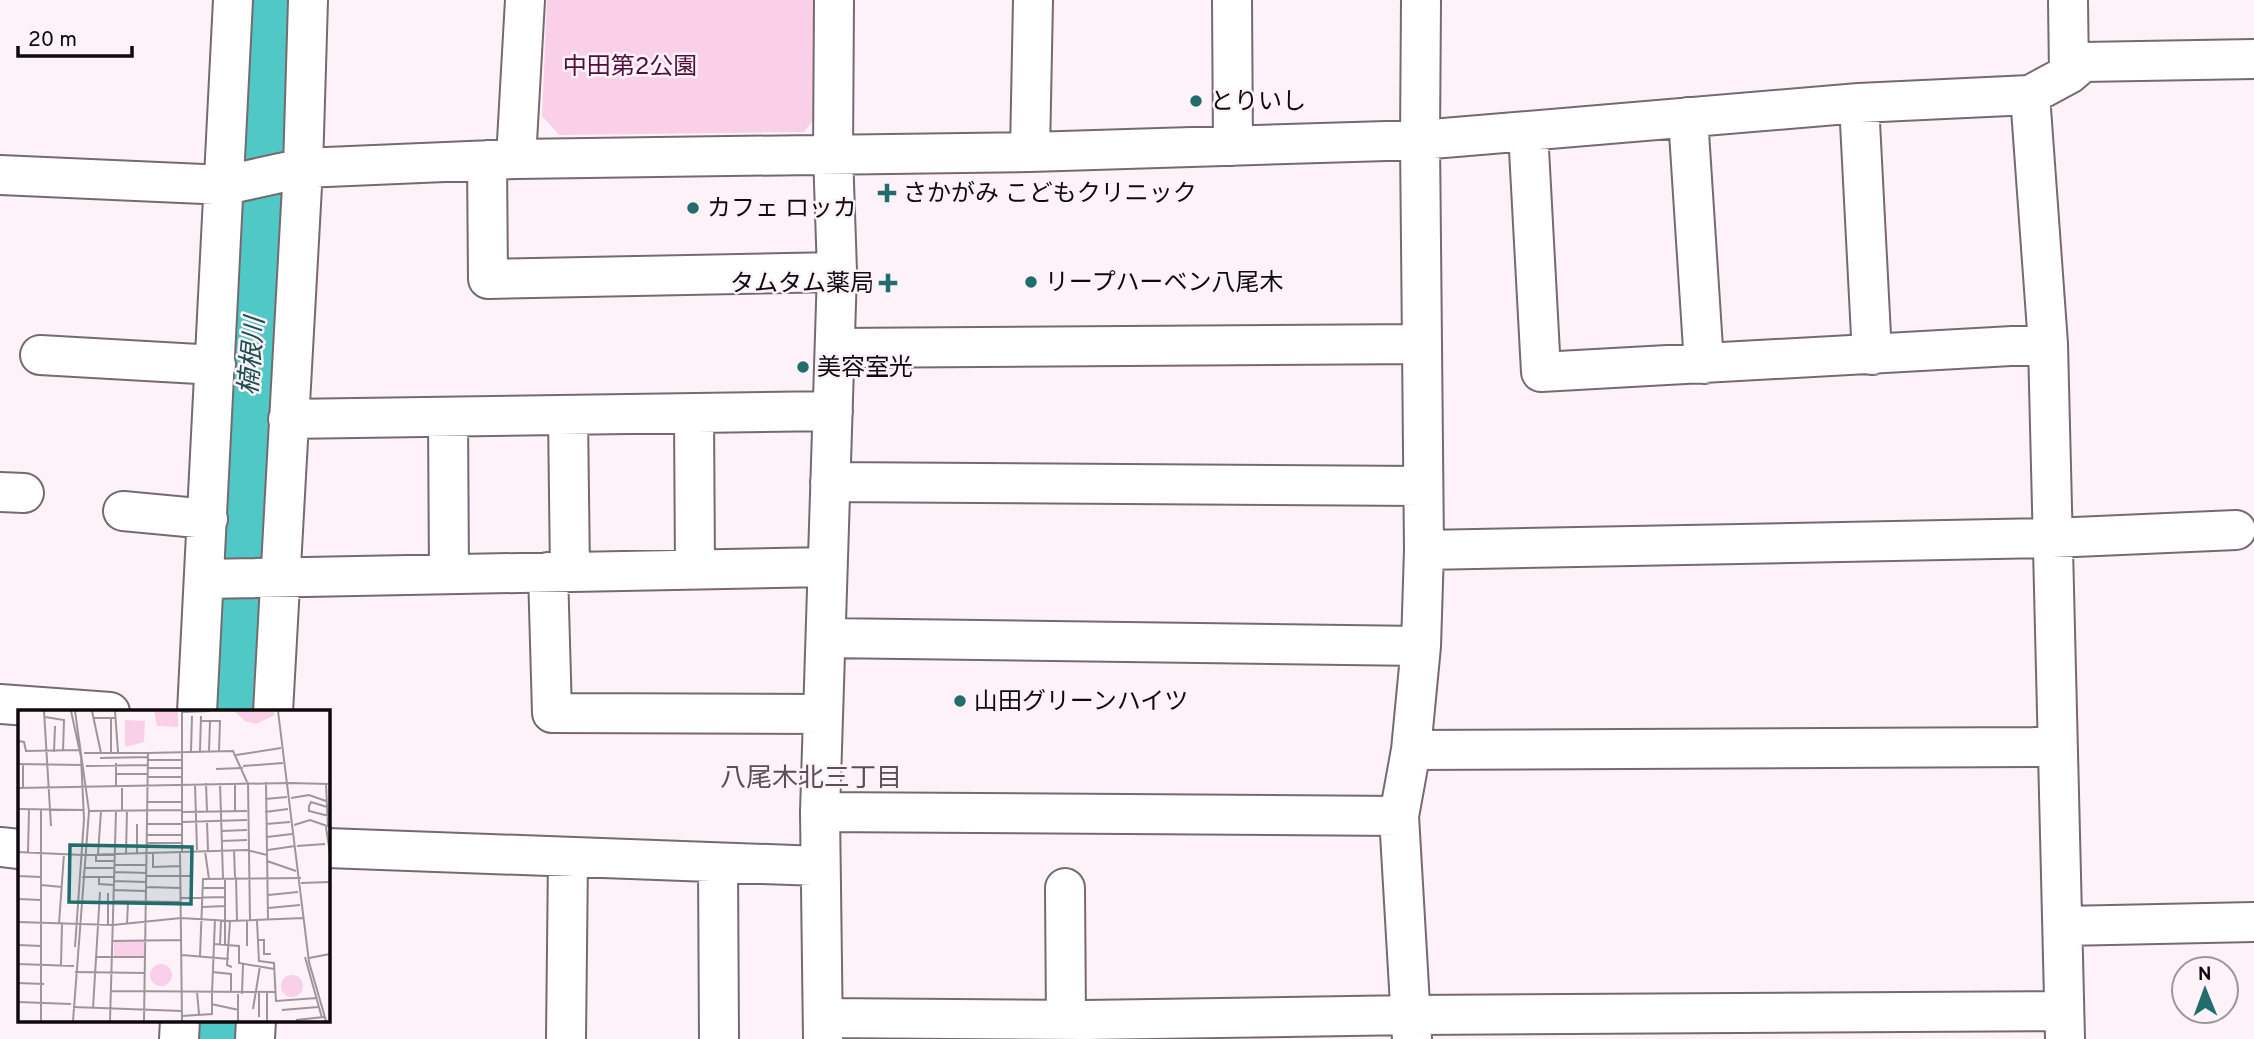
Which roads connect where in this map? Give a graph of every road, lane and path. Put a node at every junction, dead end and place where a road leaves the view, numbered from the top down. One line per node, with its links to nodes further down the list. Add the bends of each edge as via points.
1 (233, 0): 22 (street)
2 (308, 0): 20 (street)
3 (524, 0): 19 (street)
4 (834, 0): 18 (street)
5 (1032, 0): 17 (street)
6 (1233, 0): 16 (street)
7 (1421, 0): 15 (street)
8 (2068, 0): 10 (street)
9 (2254, 59): 10 (street, via 2083,62)
10 (2068, 74): 11 (street)
11 (2030, 95): 12 (street); 25 (street)
12 (1859, 103): 13 (street); 28 (street)
13 (1688, 117): 14 (street); 29 (street)
14 (1528, 131): 15 (street); 29 (street, via 1541,372)
15 (1420, 140): 16 (street); 24 (street)
16 (1234, 146): 17 (street)
17 (1030, 152): 18 (street)
18 (833, 153): 19 (street); 23 (street)
19 (501, 159): 20 (street); 23 (street, via 488,279)
20 (303, 167): 22 (street); 35 (street)
21 (0, 175): 22 (street)
22 (226, 185): 30 (street)
23 (837, 272): 26 (street)
24 (1422, 344): 26 (street); 37 (street)
25 (2048, 344): 28 (street); 41 (street)
26 (835, 348): 31 (street)
27 (40, 355): 30 (street)
28 (1872, 355): 29 (street)
29 (1704, 364)
30 (216, 365): 39 (street)
31 (833, 411): 32 (street); 36 (street)
32 (694, 414): 33 (street); 44 (street)
33 (568, 415): 34 (street); 45 (street)
34 (447, 417): 35 (street); 46 (street)
35 (288, 419): 47 (street)
36 (830, 482): 37 (street); 43 (street)
37 (1422, 486): 42 (street)
38 (123, 511): 39 (street)
39 (208, 519): 48 (street)
40 (2236, 530): 41 (street)
41 (2053, 538): 42 (street); 56 (street)
42 (1424, 550): 50 (street)
43 (827, 566): 44 (street); 49 (street)
44 (695, 569): 45 (street)
45 (559, 572): 46 (street); 55 (street, via 552,713)
46 (449, 574): 47 (street)
47 (270, 578): 48 (street); 54 (street)
48 (213, 579): 53 (street)
49 (825, 638): 50 (street); 55 (street)
50 (1421, 646): 57 (street)
51 (0, 704): 52 (street)
52 (82, 710)
53 (197, 710)
54 (273, 710)
55 (823, 714): 58 (street)
56 (2056, 747): 57 (street); 68 (street)
57 (1411, 750): 59 (street)
58 (820, 812): 59 (street); 65 (street)
59 (1399, 816): 73 (street)
60 (0, 847): 62 (street)
61 (329, 848): 63 (street)
62 (18, 849)
63 (568, 858): 64 (street); 78 (street)
64 (718, 863): 65 (street); 79 (street)
65 (820, 866): 75 (street)
66 (1065, 888): 72 (street)
67 (2254, 922): 68 (street)
68 (2063, 926): 71 (street)
69 (180, 1021): 76 (street)
70 (256, 1021): 77 (street)
71 (2065, 1025): 74 (street)
72 (1078, 1026): 73 (street); 75 (street)
73 (1412, 1027): 74 (street)
74 (1660, 1027)
75 (823, 1028)
76 (179, 1039)
77 (255, 1039)
78 (566, 1039)
79 (719, 1039)

